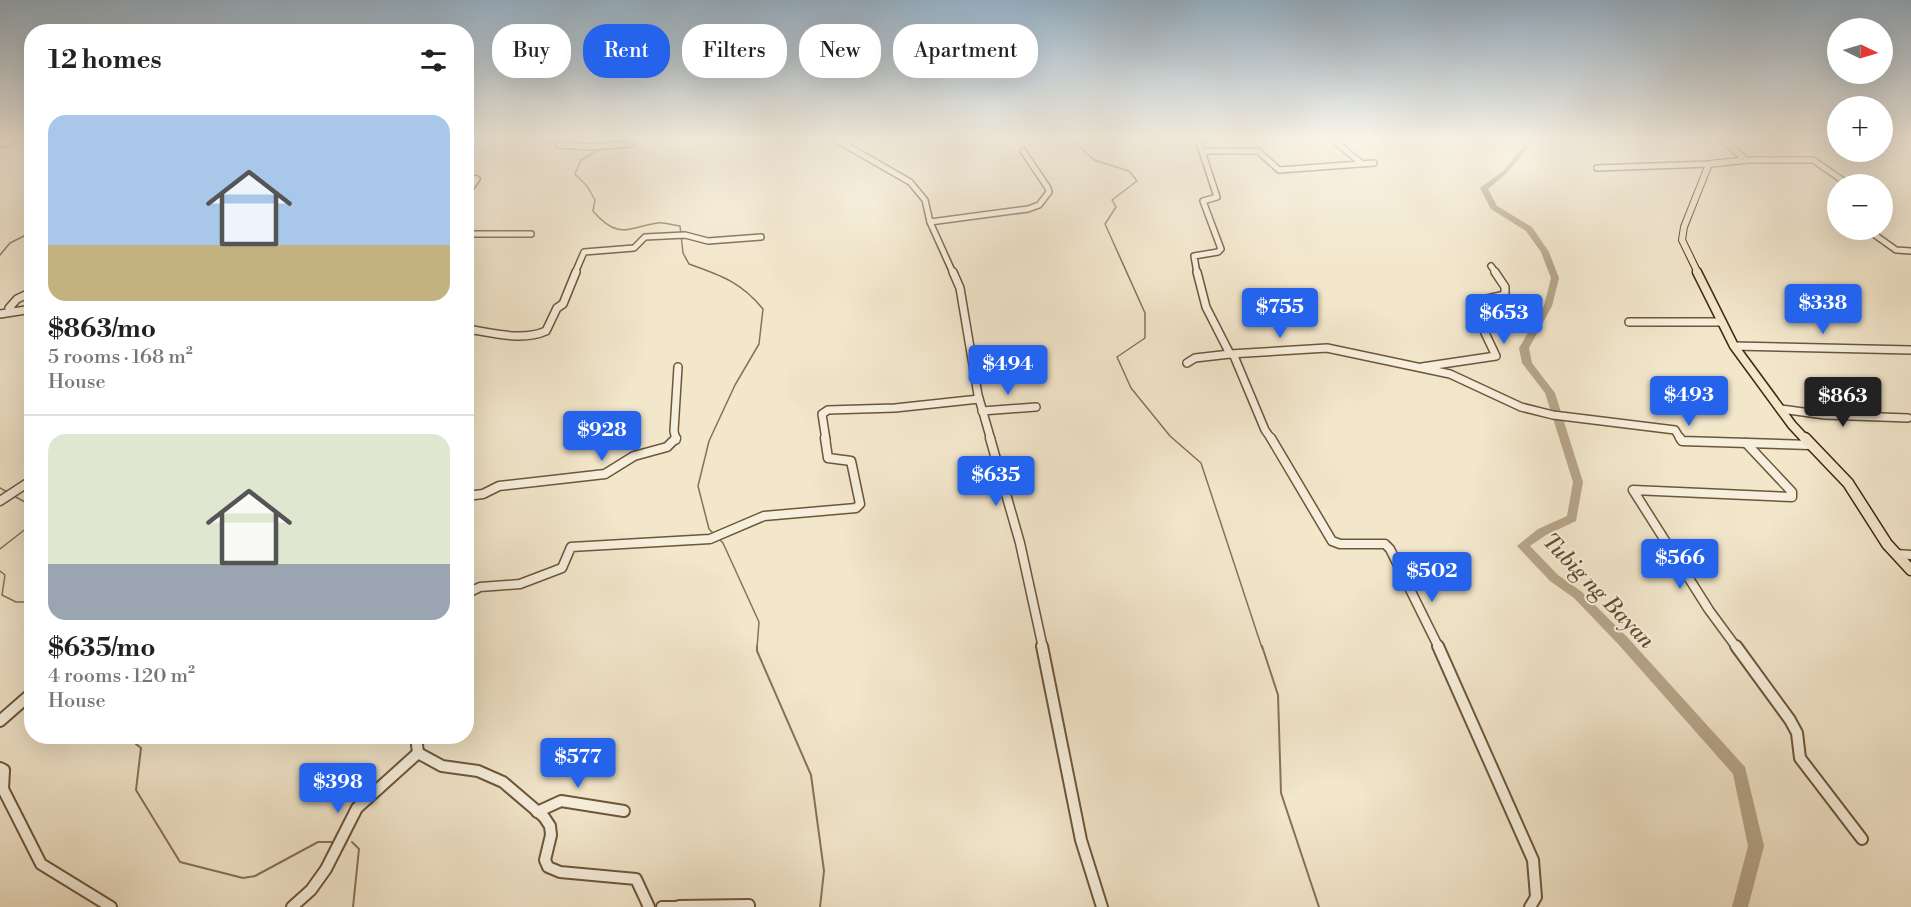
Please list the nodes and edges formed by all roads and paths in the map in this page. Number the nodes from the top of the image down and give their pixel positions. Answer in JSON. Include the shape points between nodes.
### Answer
{"nodes":[{"id":1,"x":909,"y":181,"type":"edge"},
{"id":2,"x":1043,"y":181,"type":"edge"},
{"id":3,"x":1212,"y":181,"type":"edge"},
{"id":4,"x":1702,"y":181,"type":"edge"},
{"id":5,"x":930,"y":222,"type":"junction"},
{"id":6,"x":474,"y":234,"type":"edge"},
{"id":7,"x":531,"y":234,"type":"dead end"},
{"id":8,"x":761,"y":237,"type":"dead end"},
{"id":9,"x":1882,"y":240,"type":"edge"},
{"id":10,"x":1911,"y":251,"type":"edge"},
{"id":11,"x":1491,"y":266,"type":"dead end"},
{"id":12,"x":24,"y":296,"type":"edge"},
{"id":13,"x":24,"y":310,"type":"edge"},
{"id":14,"x":14,"y":311,"type":"junction"},
{"id":15,"x":0,"y":314,"type":"edge"},
{"id":16,"x":1629,"y":322,"type":"dead end"},
{"id":17,"x":1722,"y":322,"type":"junction"},
{"id":18,"x":474,"y":330,"type":"edge"},
{"id":19,"x":1734,"y":346,"type":"junction"},
{"id":20,"x":1911,"y":350,"type":"edge"},
{"id":21,"x":1232,"y":355,"type":"junction"},
{"id":22,"x":1187,"y":363,"type":"dead end"},
{"id":23,"x":678,"y":367,"type":"dead end"},
{"id":24,"x":1421,"y":368,"type":"junction"},
{"id":25,"x":979,"y":399,"type":"junction"},
{"id":26,"x":1036,"y":407,"type":"dead end"},
{"id":27,"x":1781,"y":409,"type":"junction"},
{"id":28,"x":982,"y":411,"type":"junction"},
{"id":29,"x":1908,"y":418,"type":"dead end"},
{"id":30,"x":1746,"y":443,"type":"junction"},
{"id":31,"x":1810,"y":445,"type":"junction"},
{"id":32,"x":24,"y":485,"type":"edge"},
{"id":33,"x":474,"y":495,"type":"edge"},
{"id":34,"x":0,"y":501,"type":"edge"},
{"id":35,"x":1896,"y":554,"type":"junction"},
{"id":36,"x":1911,"y":555,"type":"edge"},
{"id":37,"x":1911,"y":570,"type":"edge"},
{"id":38,"x":474,"y":590,"type":"edge"},
{"id":39,"x":24,"y":700,"type":"edge"},
{"id":40,"x":0,"y":721,"type":"edge"},
{"id":41,"x":417,"y":744,"type":"edge"},
{"id":42,"x":418,"y":753,"type":"junction"},
{"id":43,"x":0,"y":768,"type":"edge"},
{"id":44,"x":624,"y":811,"type":"dead end"},
{"id":45,"x":537,"y":812,"type":"junction"},
{"id":46,"x":1862,"y":839,"type":"dead end"},
{"id":47,"x":111,"y":907,"type":"edge"},
{"id":48,"x":292,"y":907,"type":"edge"},
{"id":49,"x":649,"y":907,"type":"edge"},
{"id":50,"x":662,"y":907,"type":"edge"},
{"id":51,"x":680,"y":907,"type":"edge"},
{"id":52,"x":749,"y":907,"type":"edge"},
{"id":53,"x":1102,"y":907,"type":"edge"},
{"id":54,"x":1530,"y":907,"type":"edge"}],
"edges":[{"from":1,"to":5,"type":"street","via":[[924,200]]},
{"from":2,"to":5,"type":"street","via":[[1049,192],[1035,207]]},
{"from":3,"to":21,"type":"street","via":[[1217,197],[1203,201],[1221,249],[1194,256],[1206,310]]},
{"from":4,"to":17,"type":"main road","via":[[1682,240]]},
{"from":5,"to":25,"type":"street","via":[[960,288]]},
{"from":6,"to":7,"type":"street"},
{"from":8,"to":18,"type":"street","via":[[645,237],[634,248],[588,250],[546,332],[536,335]]},
{"from":9,"to":10,"type":"street","via":[[1896,250]]},
{"from":11,"to":24,"type":"street","via":[[1505,287],[1505,295],[1487,299],[1492,313],[1476,314],[1496,356]]},
{"from":12,"to":14,"type":"street","via":[[9,308]]},
{"from":13,"to":14,"type":"street"},
{"from":14,"to":15,"type":"street"},
{"from":16,"to":17,"type":"street"},
{"from":17,"to":19,"type":"main road"},
{"from":19,"to":20,"type":"street"},
{"from":19,"to":27,"type":"main road"},
{"from":21,"to":22,"type":"street","via":[[1195,358]]},
{"from":21,"to":24,"type":"street","via":[[1327,348]]},
{"from":21,"to":54,"type":"street","via":[[1265,430],[1332,541],[1385,544],[1390,549],[1427,622],[1533,860],[1536,897]]},
{"from":23,"to":33,"type":"street","via":[[675,442],[634,456],[605,474],[499,486]]},
{"from":24,"to":30,"type":"street","via":[[1450,374],[1521,407],[1553,415],[1675,430],[1682,441]]},
{"from":25,"to":28,"type":"street"},
{"from":25,"to":38,"type":"street","via":[[828,410],[822,414],[828,458],[851,461],[860,504],[856,508],[764,516],[710,539],[572,547],[562,568],[520,584]]},
{"from":26,"to":28,"type":"street"},
{"from":27,"to":29,"type":"street"},
{"from":27,"to":31,"type":"main road"},
{"from":28,"to":53,"type":"street","via":[[1030,583],[1081,840]]},
{"from":30,"to":31,"type":"street"},
{"from":30,"to":46,"type":"street","via":[[1792,496],[1638,489],[1633,493],[1709,610],[1790,720],[1797,733],[1800,758]]},
{"from":31,"to":35,"type":"main road","via":[[1848,483]]},
{"from":32,"to":34,"type":"street"},
{"from":35,"to":36,"type":"street"},
{"from":35,"to":37,"type":"main road"},
{"from":39,"to":40,"type":"street"},
{"from":41,"to":42,"type":"street"},
{"from":42,"to":45,"type":"street","via":[[442,766],[492,776]]},
{"from":42,"to":48,"type":"street","via":[[357,808],[326,869]]},
{"from":43,"to":47,"type":"street","via":[[6,776],[3,789],[40,864]]},
{"from":44,"to":45,"type":"street","via":[[561,801]]},
{"from":45,"to":49,"type":"street","via":[[550,826],[544,860],[548,867],[560,872],[636,879]]},
{"from":50,"to":51,"type":"street"},
{"from":51,"to":52,"type":"street"}]}
